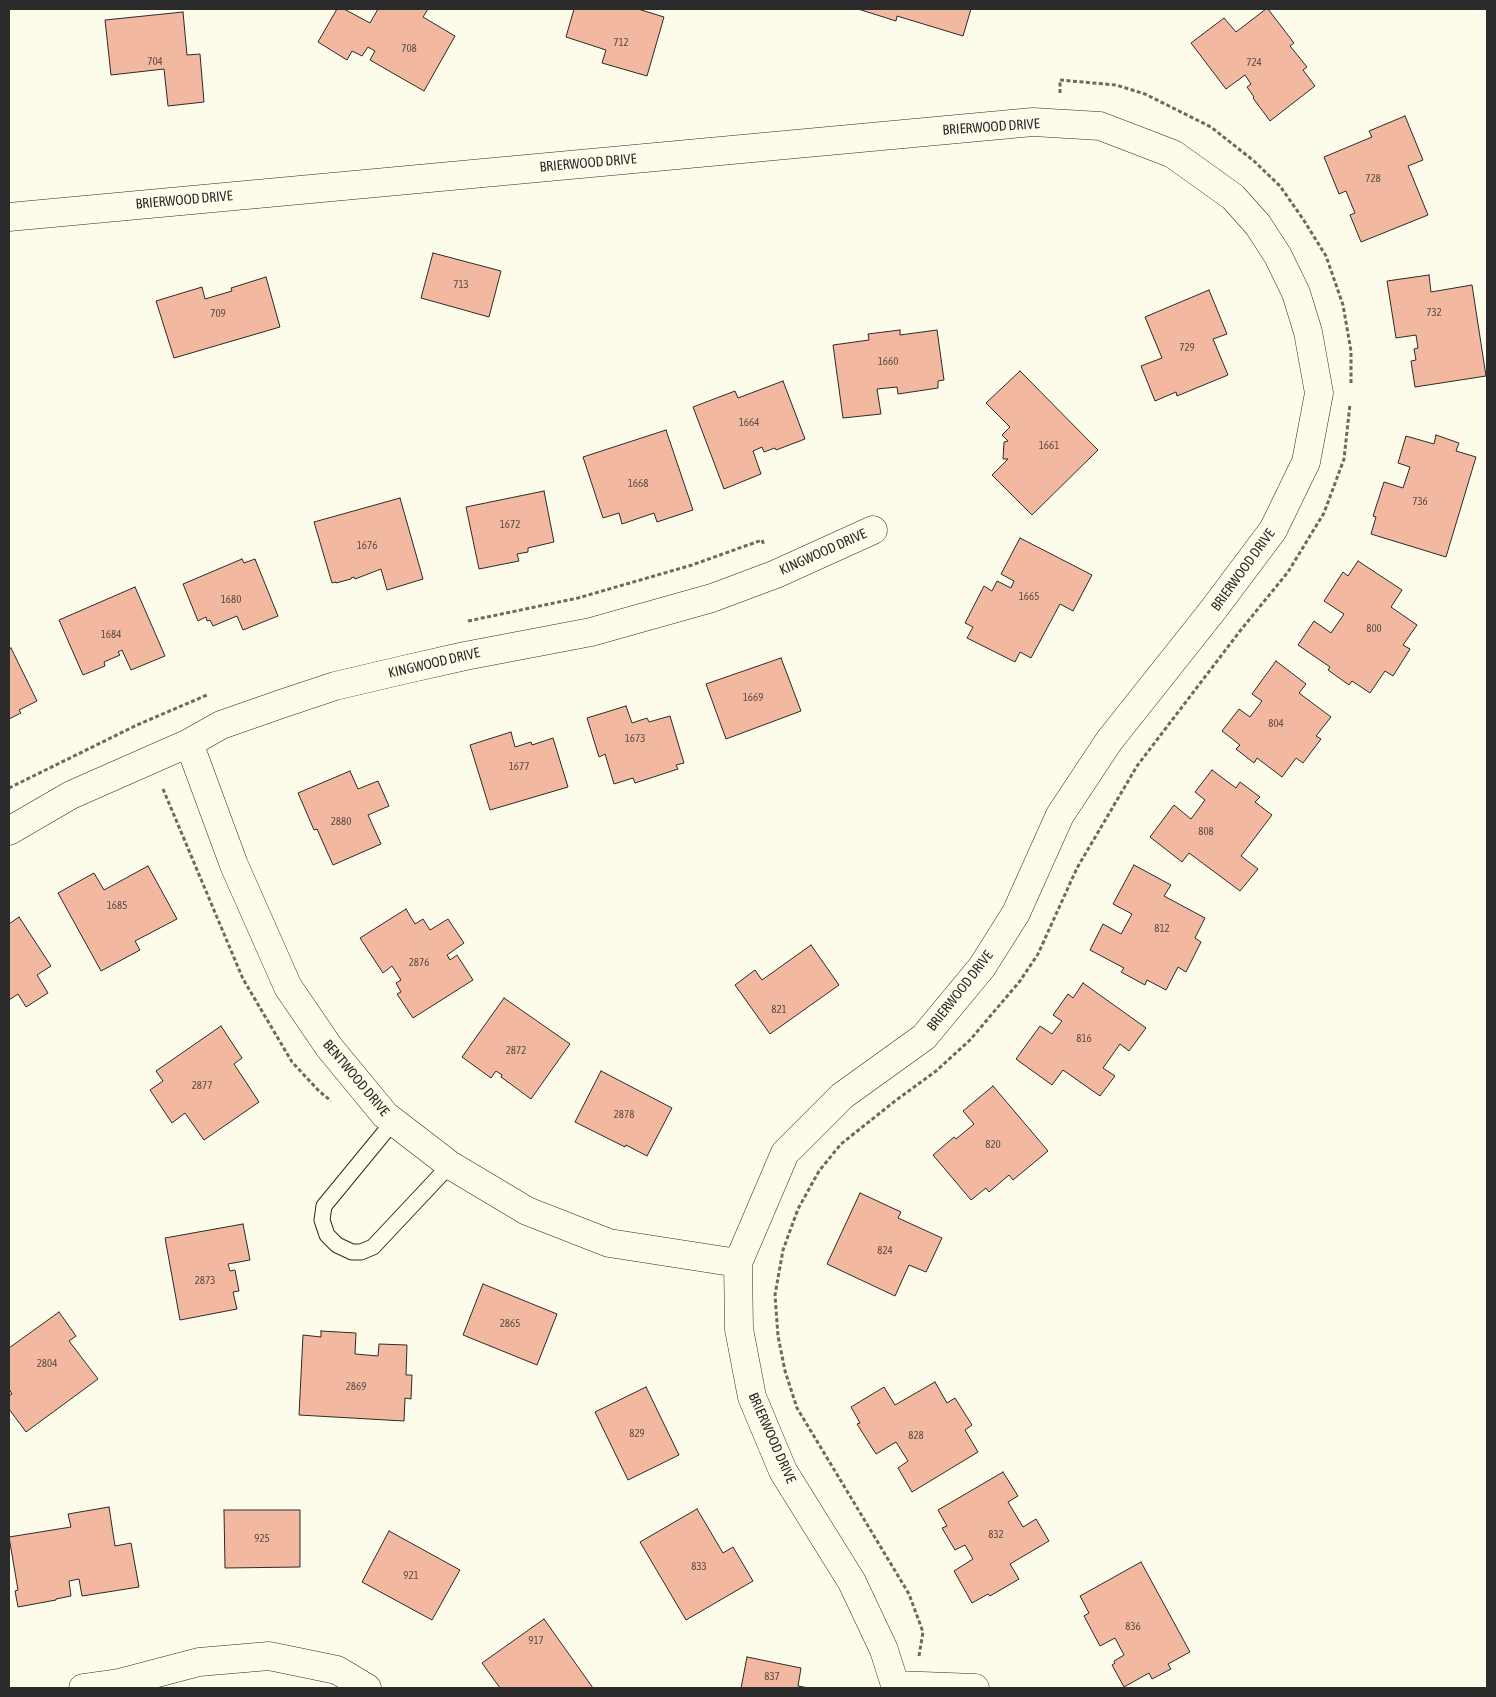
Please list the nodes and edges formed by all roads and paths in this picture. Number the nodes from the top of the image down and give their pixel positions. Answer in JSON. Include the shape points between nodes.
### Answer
{"nodes":[{"id":1,"x":9,"y":216,"type":"edge"},
{"id":2,"x":873,"y":530,"type":"dead end"},
{"id":3,"x":189,"y":743,"type":"junction"},
{"id":4,"x":9,"y":831,"type":"edge"},
{"id":5,"x":393,"y":1122,"type":"junction"},
{"id":6,"x":450,"y":1165,"type":"junction"},
{"id":7,"x":738,"y":1263,"type":"junction"},
{"id":8,"x":896,"y":1686,"type":"edge"},
{"id":9,"x":83,"y":1688,"type":"edge"},
{"id":10,"x":367,"y":1688,"type":"edge"},
{"id":11,"x":976,"y":1688,"type":"edge"}],
"edges":[{"from":1,"to":7,"type":"street","name":"BRIERWOOD DRIVE","via":[[1033,122],[1100,126],[1173,154],[1233,197],[1258,225],[1296,293],[1308,332],[1319,393],[1306,462],[1273,530],[1110,741],[1071,798],[1060,815],[1016,913],[982,967],[924,1037],[842,1096],[785,1153]]},
{"from":2,"to":3,"type":"street","name":"KINGWOOD DRIVE","via":[[776,574],[712,598],[591,632],[465,656],[335,686],[221,725]]},
{"from":3,"to":4,"type":"street","name":"KINGWOOD DRIVE","via":[[71,795]]},
{"from":3,"to":5,"type":"street","name":"BENTWOOD DRIVE","via":[[234,865],[288,987],[329,1047]]},
{"from":5,"to":6,"type":"street","name":"BENTWOOD DRIVE"},
{"from":5,"to":6,"type":"lane","via":[[324,1206],[322,1220],[327,1235],[337,1245],[352,1252],[373,1247]]},
{"from":6,"to":7,"type":"street","name":"BENTWOOD DRIVE","via":[[527,1211],[609,1243]]},
{"from":7,"to":8,"type":"street","name":"BRIERWOOD DRIVE","via":[[739,1329],[752,1397],[783,1470],[852,1582],[884,1650]]},
{"from":8,"to":11,"type":"street"},
{"from":9,"to":10,"type":"street","via":[[119,1683],[198,1662],[269,1656],[337,1670]]}]}
